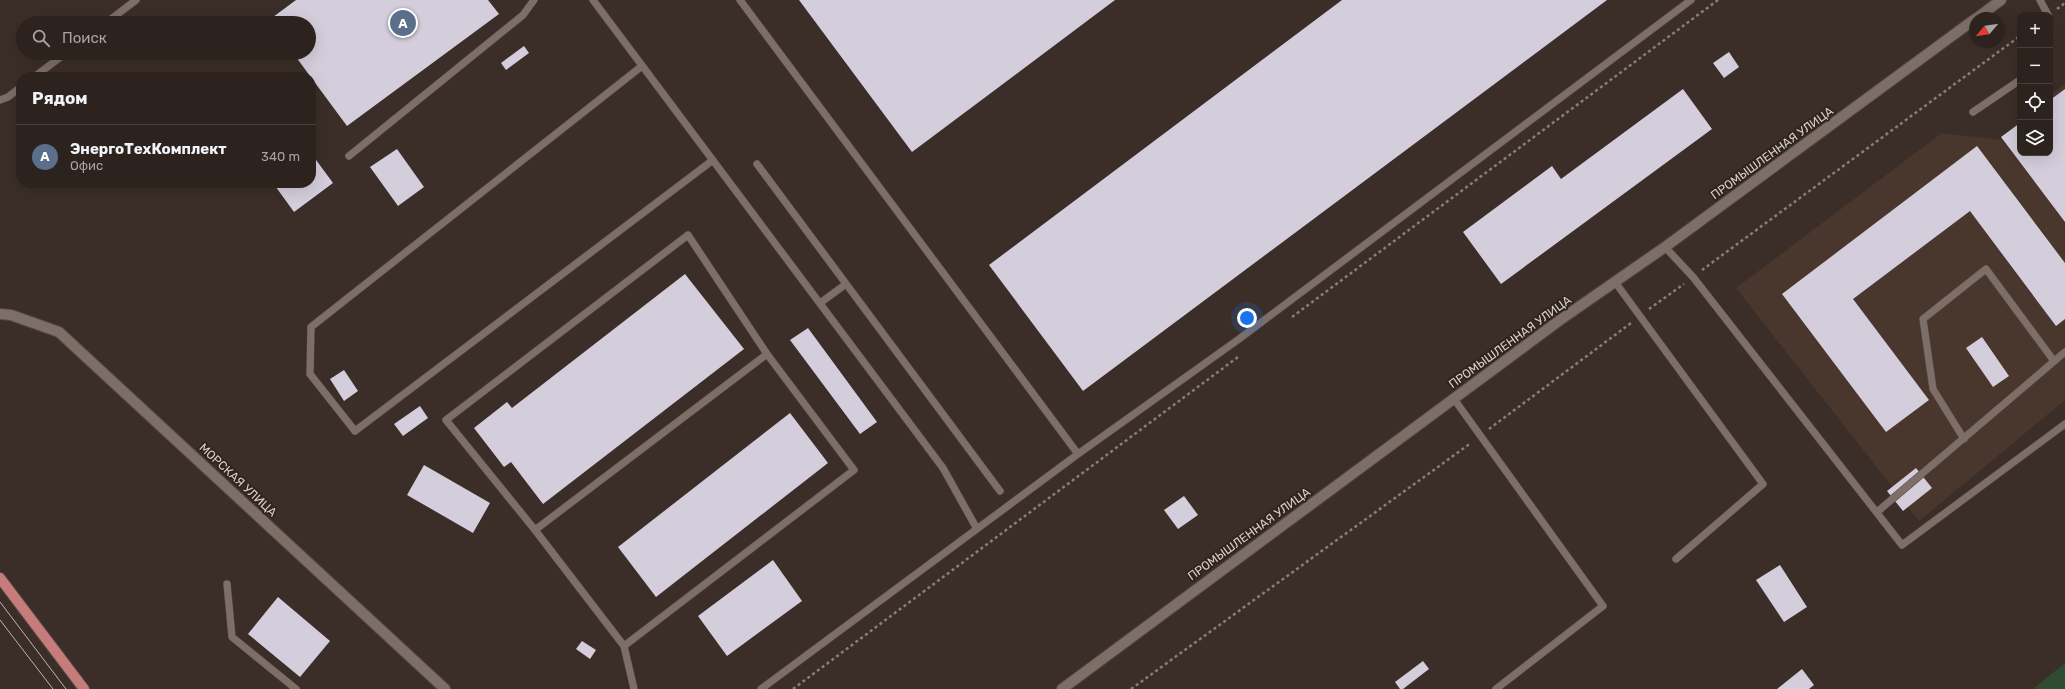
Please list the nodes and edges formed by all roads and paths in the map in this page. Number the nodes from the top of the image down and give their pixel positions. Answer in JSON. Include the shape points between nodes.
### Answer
{"nodes":[{"id":1,"x":136,"y":0,"type":"edge"},
{"id":2,"x":534,"y":0,"type":"edge"},
{"id":3,"x":592,"y":0,"type":"edge"},
{"id":4,"x":740,"y":0,"type":"edge"},
{"id":5,"x":1692,"y":0,"type":"edge"},
{"id":6,"x":2001,"y":0,"type":"edge"},
{"id":7,"x":2040,"y":0,"type":"edge"},
{"id":8,"x":1985,"y":12,"type":"edge"},
{"id":9,"x":2046,"y":12,"type":"edge"},
{"id":10,"x":115,"y":16,"type":"edge"},
{"id":11,"x":1969,"y":24,"type":"edge"},
{"id":12,"x":2017,"y":38,"type":"edge"},
{"id":13,"x":57,"y":60,"type":"edge"},
{"id":14,"x":642,"y":66,"type":"junction"},
{"id":15,"x":41,"y":72,"type":"edge"},
{"id":16,"x":2017,"y":82,"type":"edge"},
{"id":17,"x":16,"y":90,"type":"edge"},
{"id":18,"x":0,"y":100,"type":"edge"},
{"id":19,"x":1973,"y":112,"type":"dead end"},
{"id":20,"x":349,"y":156,"type":"dead end"},
{"id":21,"x":713,"y":160,"type":"junction"},
{"id":22,"x":757,"y":164,"type":"dead end"},
{"id":23,"x":1666,"y":247,"type":"junction"},
{"id":24,"x":1693,"y":277,"type":"junction"},
{"id":25,"x":1615,"y":282,"type":"junction"},
{"id":26,"x":846,"y":284,"type":"junction"},
{"id":27,"x":820,"y":303,"type":"junction"},
{"id":28,"x":0,"y":314,"type":"edge"},
{"id":29,"x":1640,"y":316,"type":"junction"},
{"id":30,"x":2065,"y":352,"type":"edge"},
{"id":31,"x":767,"y":354,"type":"junction"},
{"id":32,"x":2054,"y":361,"type":"junction"},
{"id":33,"x":1454,"y":399,"type":"junction"},
{"id":34,"x":2065,"y":424,"type":"edge"},
{"id":35,"x":1479,"y":436,"type":"junction"},
{"id":36,"x":1964,"y":439,"type":"junction"},
{"id":37,"x":1078,"y":454,"type":"junction"},
{"id":38,"x":1000,"y":491,"type":"dead end"},
{"id":39,"x":1877,"y":512,"type":"junction"},
{"id":40,"x":977,"y":529,"type":"junction"},
{"id":41,"x":536,"y":530,"type":"junction"},
{"id":42,"x":1676,"y":559,"type":"dead end"},
{"id":43,"x":0,"y":578,"type":"edge"},
{"id":44,"x":227,"y":584,"type":"dead end"},
{"id":45,"x":624,"y":646,"type":"junction"},
{"id":46,"x":84,"y":689,"type":"edge"},
{"id":47,"x":296,"y":689,"type":"edge"},
{"id":48,"x":445,"y":689,"type":"edge"},
{"id":49,"x":634,"y":689,"type":"edge"},
{"id":50,"x":761,"y":689,"type":"edge"},
{"id":51,"x":1062,"y":689,"type":"edge"},
{"id":52,"x":1131,"y":689,"type":"edge"},
{"id":53,"x":1496,"y":689,"type":"edge"}],
"edges":[{"from":1,"to":10,"type":"lane"},
{"from":2,"to":20,"type":"lane","via":[[523,15]]},
{"from":3,"to":14,"type":"lane"},
{"from":4,"to":37,"type":"lane"},
{"from":5,"to":37,"type":"lane"},
{"from":6,"to":8,"type":"street","name":"ПРОМЫШЛЕННАЯ УЛИЦА"},
{"from":7,"to":9,"type":"lane"},
{"from":11,"to":23,"type":"street","name":"ПРОМЫШЛЕННАЯ УЛИЦА"},
{"from":12,"to":24,"type":"path"},
{"from":13,"to":15,"type":"lane"},
{"from":14,"to":21,"type":"lane"},
{"from":14,"to":21,"type":"lane","via":[[311,327],[310,374],[355,432]]},
{"from":16,"to":19,"type":"lane"},
{"from":17,"to":18,"type":"lane"},
{"from":21,"to":27,"type":"lane"},
{"from":22,"to":26,"type":"lane"},
{"from":23,"to":24,"type":"lane"},
{"from":23,"to":25,"type":"street","name":"ПРОМЫШЛЕННАЯ УЛИЦА"},
{"from":24,"to":29,"type":"path"},
{"from":24,"to":39,"type":"lane"},
{"from":25,"to":29,"type":"lane"},
{"from":25,"to":33,"type":"street","name":"ПРОМЫШЛЕННАЯ УЛИЦА"},
{"from":26,"to":27,"type":"lane"},
{"from":26,"to":38,"type":"lane"},
{"from":27,"to":40,"type":"lane","via":[[943,468]]},
{"from":28,"to":48,"type":"street","name":"МОРСКАЯ УЛИЦА","via":[[11,315],[59,332]]},
{"from":29,"to":35,"type":"path"},
{"from":29,"to":42,"type":"lane","via":[[1763,484]]},
{"from":30,"to":32,"type":"lane"},
{"from":31,"to":41,"type":"lane"},
{"from":31,"to":41,"type":"lane","via":[[688,235],[446,420]]},
{"from":31,"to":45,"type":"lane","via":[[854,470]]},
{"from":32,"to":36,"type":"lane"},
{"from":32,"to":36,"type":"lane","via":[[1986,269],[1923,319],[1933,389]]},
{"from":33,"to":35,"type":"lane"},
{"from":33,"to":51,"type":"street","name":"ПРОМЫШЛЕННАЯ УЛИЦА"},
{"from":34,"to":39,"type":"lane","via":[[1902,545]]},
{"from":35,"to":52,"type":"path"},
{"from":35,"to":53,"type":"lane","via":[[1498,458],[1603,606]]},
{"from":36,"to":39,"type":"lane"},
{"from":37,"to":40,"type":"lane"},
{"from":40,"to":50,"type":"lane"},
{"from":41,"to":45,"type":"lane"},
{"from":43,"to":46,"type":"main road"},
{"from":44,"to":47,"type":"lane","via":[[232,637]]},
{"from":45,"to":49,"type":"lane"}]}
